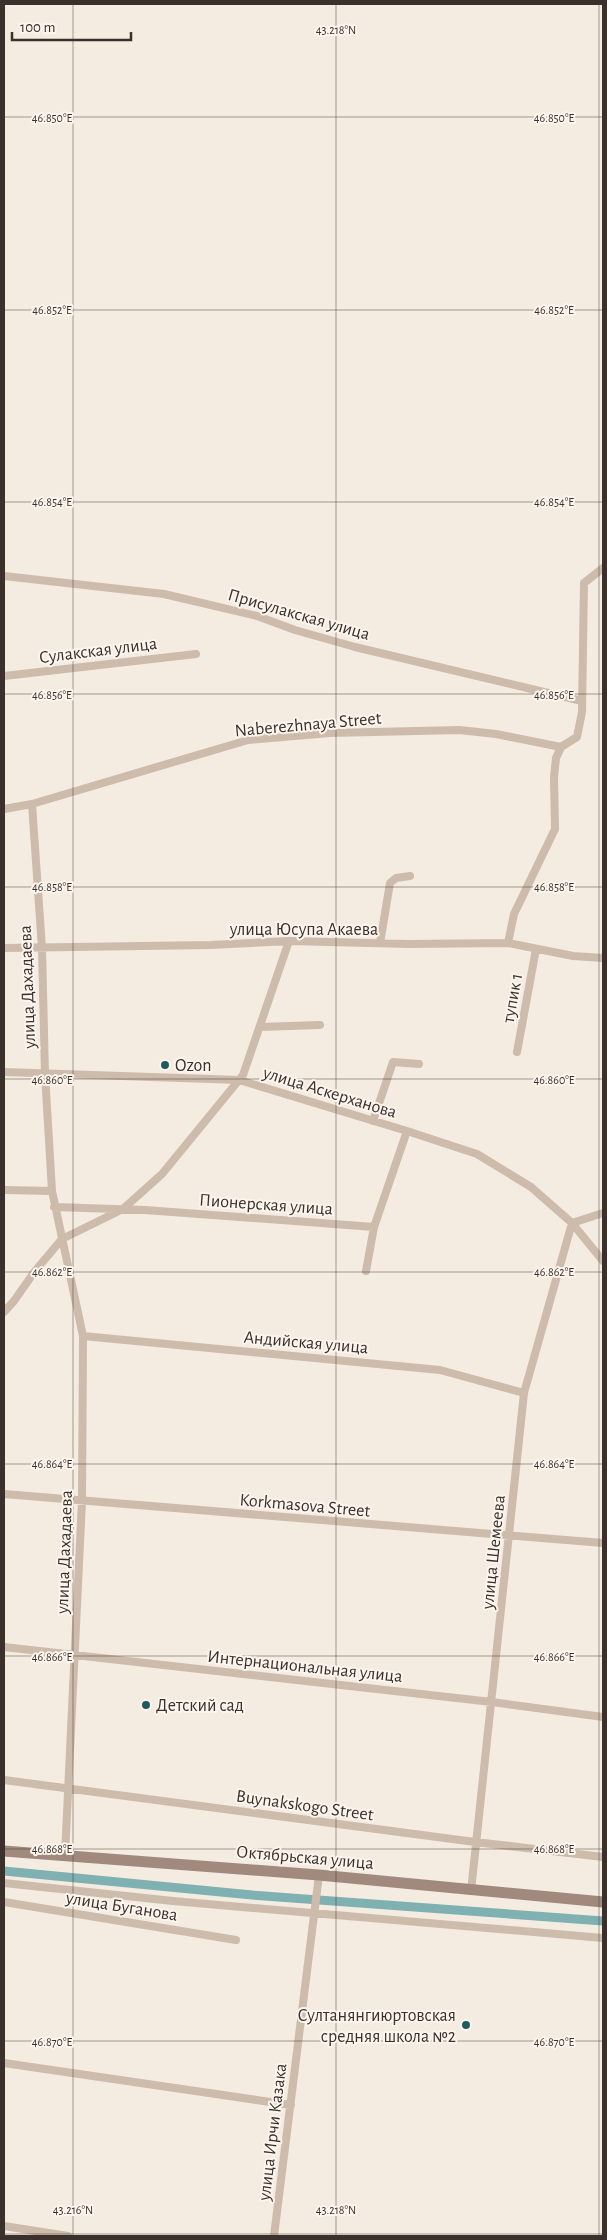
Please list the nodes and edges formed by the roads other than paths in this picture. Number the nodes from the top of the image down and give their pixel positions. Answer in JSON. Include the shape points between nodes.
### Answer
{"nodes":[{"id":1,"x":603,"y":568,"type":"edge"},
{"id":2,"x":4,"y":576,"type":"edge"},
{"id":3,"x":196,"y":654,"type":"dead end"},
{"id":4,"x":4,"y":676,"type":"edge"},
{"id":5,"x":582,"y":701,"type":"junction"},
{"id":6,"x":561,"y":747,"type":"junction"},
{"id":7,"x":32,"y":804,"type":"junction"},
{"id":8,"x":4,"y":809,"type":"edge"},
{"id":9,"x":410,"y":876,"type":"dead end"},
{"id":10,"x":289,"y":941,"type":"junction"},
{"id":11,"x":508,"y":943,"type":"junction"},
{"id":12,"x":380,"y":944,"type":"junction"},
{"id":13,"x":4,"y":948,"type":"edge"},
{"id":14,"x":42,"y":948,"type":"junction"},
{"id":15,"x":536,"y":949,"type":"junction"},
{"id":16,"x":603,"y":958,"type":"edge"},
{"id":17,"x":320,"y":1025,"type":"dead end"},
{"id":18,"x":260,"y":1027,"type":"junction"},
{"id":19,"x":517,"y":1052,"type":"dead end"},
{"id":20,"x":419,"y":1064,"type":"dead end"},
{"id":21,"x":4,"y":1072,"type":"edge"},
{"id":22,"x":45,"y":1074,"type":"junction"},
{"id":23,"x":239,"y":1080,"type":"junction"},
{"id":24,"x":373,"y":1121,"type":"junction"},
{"id":25,"x":407,"y":1131,"type":"junction"},
{"id":26,"x":4,"y":1190,"type":"edge"},
{"id":27,"x":52,"y":1191,"type":"junction"},
{"id":28,"x":54,"y":1207,"type":"junction"},
{"id":29,"x":123,"y":1209,"type":"junction"},
{"id":30,"x":603,"y":1213,"type":"edge"},
{"id":31,"x":572,"y":1223,"type":"junction"},
{"id":32,"x":374,"y":1227,"type":"junction"},
{"id":33,"x":62,"y":1239,"type":"junction"},
{"id":34,"x":603,"y":1261,"type":"edge"},
{"id":35,"x":366,"y":1271,"type":"dead end"},
{"id":36,"x":4,"y":1312,"type":"edge"},
{"id":37,"x":84,"y":1336,"type":"junction"},
{"id":38,"x":524,"y":1393,"type":"junction"},
{"id":39,"x":4,"y":1494,"type":"edge"},
{"id":40,"x":82,"y":1501,"type":"junction"},
{"id":41,"x":510,"y":1537,"type":"junction"},
{"id":42,"x":603,"y":1543,"type":"edge"},
{"id":43,"x":4,"y":1647,"type":"edge"},
{"id":44,"x":75,"y":1656,"type":"junction"},
{"id":45,"x":492,"y":1702,"type":"junction"},
{"id":46,"x":603,"y":1717,"type":"edge"},
{"id":47,"x":4,"y":1780,"type":"edge"},
{"id":48,"x":68,"y":1788,"type":"junction"},
{"id":49,"x":476,"y":1842,"type":"junction"},
{"id":50,"x":4,"y":1851,"type":"edge"},
{"id":51,"x":65,"y":1855,"type":"junction"},
{"id":52,"x":603,"y":1856,"type":"edge"},
{"id":53,"x":319,"y":1875,"type":"junction"},
{"id":54,"x":4,"y":1883,"type":"edge"},
{"id":55,"x":471,"y":1891,"type":"junction"},
{"id":56,"x":4,"y":1902,"type":"edge"},
{"id":57,"x":603,"y":1902,"type":"edge"},
{"id":58,"x":315,"y":1913,"type":"junction"},
{"id":59,"x":603,"y":1938,"type":"edge"},
{"id":60,"x":236,"y":1940,"type":"dead end"},
{"id":61,"x":4,"y":2063,"type":"edge"},
{"id":62,"x":291,"y":2106,"type":"junction"},
{"id":63,"x":4,"y":2226,"type":"edge"},
{"id":64,"x":68,"y":2236,"type":"edge"},
{"id":65,"x":274,"y":2236,"type":"edge"}],
"edges":[{"from":1,"to":5,"type":"street","via":[[584,584]]},
{"from":2,"to":5,"type":"street","name":"Присулакская улица","via":[[164,594],[257,616],[355,647]]},
{"from":3,"to":4,"type":"street","name":"Сулакская улица"},
{"from":5,"to":6,"type":"street","via":[[577,738]]},
{"from":6,"to":7,"type":"street","name":"Naberezhnaya Street","via":[[459,730],[330,733],[248,740]]},
{"from":6,"to":11,"type":"street","via":[[554,777],[555,829],[514,914]]},
{"from":7,"to":8,"type":"street","name":"Naberezhnaya Street"},
{"from":7,"to":14,"type":"street","name":"улица Дахадаева"},
{"from":9,"to":12,"type":"street","via":[[396,878],[390,883]]},
{"from":10,"to":12,"type":"street","name":"улица Юсупа Акаева"},
{"from":10,"to":14,"type":"street","name":"улица Юсупа Акаева"},
{"from":10,"to":18,"type":"street"},
{"from":11,"to":12,"type":"street","name":"улица Юсупа Акаева"},
{"from":11,"to":15,"type":"street","name":"улица Юсупа Акаева"},
{"from":13,"to":14,"type":"street","name":"улица Юсупа Акаева"},
{"from":14,"to":22,"type":"street","name":"улица Дахадаева"},
{"from":15,"to":16,"type":"street","name":"улица Юсупа Акаева"},
{"from":15,"to":19,"type":"street","name":"тупик 1"},
{"from":17,"to":18,"type":"street"},
{"from":18,"to":23,"type":"street"},
{"from":20,"to":24,"type":"street","via":[[393,1062]]},
{"from":21,"to":22,"type":"street","name":"улица Аскерханова"},
{"from":22,"to":23,"type":"street","name":"улица Аскерханова"},
{"from":22,"to":27,"type":"street","name":"улица Дахадаева"},
{"from":23,"to":24,"type":"street","name":"улица Аскерханова"},
{"from":23,"to":29,"type":"street","via":[[162,1174]]},
{"from":24,"to":25,"type":"street","name":"улица Аскерханова"},
{"from":25,"to":31,"type":"street","name":"улица Аскерханова","via":[[477,1154],[531,1187]]},
{"from":25,"to":32,"type":"street"},
{"from":26,"to":27,"type":"street"},
{"from":27,"to":28,"type":"street","name":"улица Дахадаева"},
{"from":28,"to":29,"type":"street","name":"Пионерская улица"},
{"from":28,"to":33,"type":"street","name":"улица Дахадаева"},
{"from":29,"to":32,"type":"street","name":"Пионерская улица"},
{"from":29,"to":33,"type":"street"},
{"from":30,"to":31,"type":"street"},
{"from":31,"to":34,"type":"street","name":"улица Аскерханова"},
{"from":31,"to":38,"type":"street","name":"улица Шемеева"},
{"from":32,"to":35,"type":"street"},
{"from":33,"to":36,"type":"street"},
{"from":33,"to":37,"type":"street","name":"улица Дахадаева"},
{"from":37,"to":38,"type":"street","name":"Андийская улица","via":[[440,1370]]},
{"from":37,"to":40,"type":"street","name":"улица Дахадаева"},
{"from":38,"to":41,"type":"street","name":"улица Шемеева"},
{"from":39,"to":40,"type":"street","name":"Korkmasova Street"},
{"from":40,"to":41,"type":"street","name":"Korkmasova Street"},
{"from":40,"to":44,"type":"street","name":"улица Дахадаева"},
{"from":41,"to":42,"type":"street","name":"Korkmasova Street"},
{"from":41,"to":45,"type":"street","name":"улица Шемеева"},
{"from":43,"to":44,"type":"street","name":"Интернациональная улица"},
{"from":44,"to":45,"type":"street","name":"Интернациональная улица"},
{"from":44,"to":48,"type":"street","name":"улица Дахадаева"},
{"from":45,"to":46,"type":"street","name":"Интернациональная улица"},
{"from":45,"to":49,"type":"street","name":"улица Шемеева"},
{"from":47,"to":48,"type":"street","name":"Buynakskogo Street"},
{"from":48,"to":49,"type":"street","name":"Buynakskogo Street"},
{"from":48,"to":51,"type":"street","name":"улица Дахадаева"},
{"from":49,"to":52,"type":"street","name":"Buynakskogo Street"},
{"from":49,"to":55,"type":"street","name":"улица Шемеева"},
{"from":50,"to":51,"type":"street","name":"Октябрьская улица"},
{"from":51,"to":53,"type":"street","name":"Октябрьская улица"},
{"from":53,"to":55,"type":"street","name":"Октябрьская улица"},
{"from":53,"to":58,"type":"street","name":"улица Ирчи Казака"},
{"from":54,"to":58,"type":"street"},
{"from":55,"to":57,"type":"street","name":"Октябрьская улица"},
{"from":56,"to":60,"type":"street","name":"улица Буганова"},
{"from":58,"to":59,"type":"street"},
{"from":58,"to":62,"type":"street","name":"улица Ирчи Казака"},
{"from":61,"to":62,"type":"street"},
{"from":62,"to":65,"type":"street","name":"улица Ирчи Казака"},
{"from":63,"to":64,"type":"street"}]}
